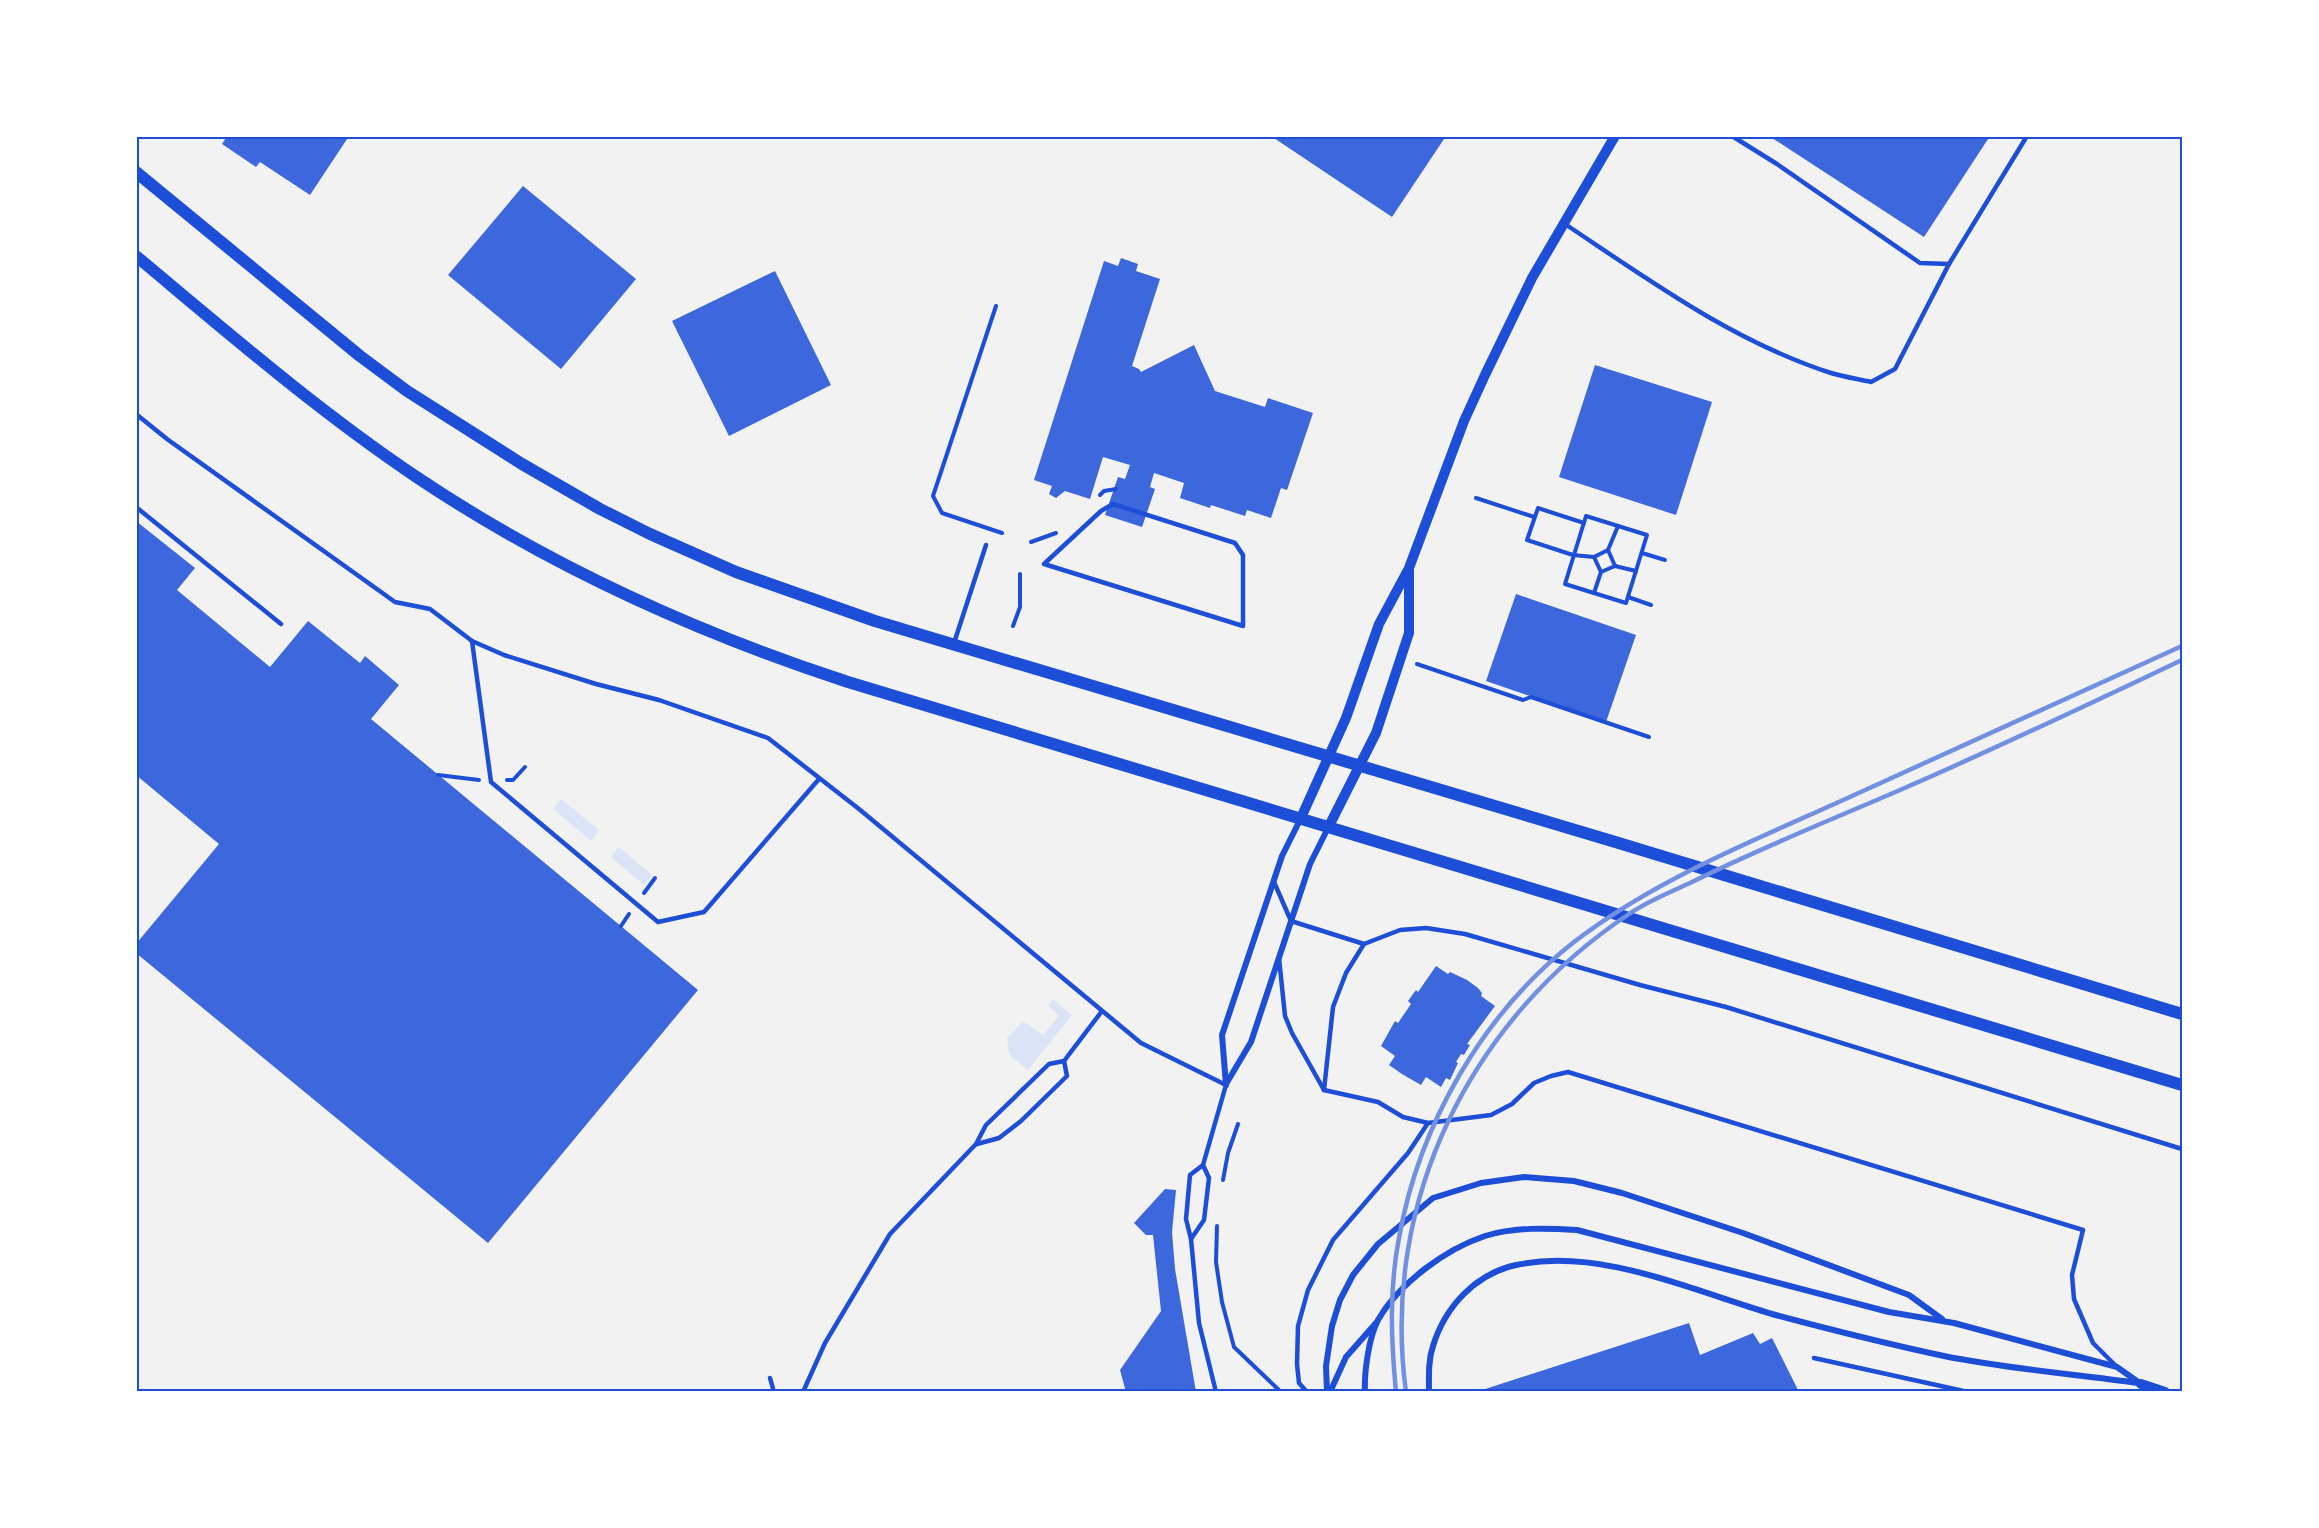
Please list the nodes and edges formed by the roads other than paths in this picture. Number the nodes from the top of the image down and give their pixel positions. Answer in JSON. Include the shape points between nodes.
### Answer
{"nodes":[{"id":1,"x":1615,"y":136,"type":"edge"},
{"id":2,"x":1732,"y":136,"type":"edge"},
{"id":3,"x":2027,"y":136,"type":"edge"},
{"id":4,"x":136,"y":172,"type":"edge"},
{"id":5,"x":1563,"y":223,"type":"junction"},
{"id":6,"x":136,"y":256,"type":"edge"},
{"id":7,"x":1949,"y":264,"type":"junction"},
{"id":8,"x":136,"y":414,"type":"edge"},
{"id":9,"x":136,"y":507,"type":"edge"},
{"id":10,"x":986,"y":545,"type":"dead end"},
{"id":11,"x":1044,"y":564,"type":"joint"},
{"id":12,"x":1409,"y":568,"type":"junction"},
{"id":13,"x":281,"y":624,"type":"dead end"},
{"id":14,"x":472,"y":641,"type":"junction"},
{"id":15,"x":954,"y":645,"type":"junction"},
{"id":16,"x":1329,"y":757,"type":"junction"},
{"id":17,"x":1359,"y":766,"type":"junction"},
{"id":18,"x":819,"y":778,"type":"junction"},
{"id":19,"x":1300,"y":820,"type":"junction"},
{"id":20,"x":1328,"y":828,"type":"junction"},
{"id":21,"x":1274,"y":882,"type":"junction"},
{"id":22,"x":1291,"y":921,"type":"junction"},
{"id":23,"x":1364,"y":945,"type":"junction"},
{"id":24,"x":1279,"y":957,"type":"junction"},
{"id":25,"x":1102,"y":1011,"type":"junction"},
{"id":26,"x":2182,"y":1014,"type":"edge"},
{"id":27,"x":1064,"y":1061,"type":"junction"},
{"id":28,"x":1226,"y":1085,"type":"junction"},
{"id":29,"x":2182,"y":1085,"type":"edge"},
{"id":30,"x":1324,"y":1090,"type":"junction"},
{"id":31,"x":1428,"y":1123,"type":"junction"},
{"id":32,"x":976,"y":1144,"type":"junction"},
{"id":33,"x":2182,"y":1149,"type":"edge"},
{"id":34,"x":1203,"y":1165,"type":"junction"},
{"id":35,"x":1191,"y":1239,"type":"junction"},
{"id":36,"x":1378,"y":1320,"type":"junction"},
{"id":37,"x":1942,"y":1320,"type":"junction"},
{"id":38,"x":1814,"y":1359,"type":"dead end"},
{"id":39,"x":2117,"y":1367,"type":"junction"},
{"id":40,"x":770,"y":1378,"type":"dead end"},
{"id":41,"x":2142,"y":1384,"type":"junction"},
{"id":42,"x":774,"y":1392,"type":"edge"},
{"id":43,"x":803,"y":1392,"type":"edge"},
{"id":44,"x":1216,"y":1392,"type":"edge"},
{"id":45,"x":1307,"y":1392,"type":"edge"},
{"id":46,"x":1328,"y":1392,"type":"edge"},
{"id":47,"x":1365,"y":1392,"type":"edge"},
{"id":48,"x":1429,"y":1392,"type":"edge"},
{"id":49,"x":1968,"y":1392,"type":"edge"},
{"id":50,"x":2166,"y":1392,"type":"edge"}],
"edges":[{"from":1,"to":5,"type":"street"},
{"from":2,"to":7,"type":"lane","via":[[1920,263]]},
{"from":3,"to":7,"type":"lane"},
{"from":4,"to":15,"type":"main road","via":[[360,356],[407,391],[522,464],[600,509],[706,560],[822,604]]},
{"from":5,"to":7,"type":"lane","via":[[1661,288],[1763,347],[1832,374],[1871,382],[1895,369]]},
{"from":5,"to":12,"type":"street","via":[[1468,412]]},
{"from":6,"to":19,"type":"main road","via":[[362,439],[489,523],[595,581],[724,639],[789,663]]},
{"from":8,"to":14,"type":"lane","via":[[395,602],[430,609]]},
{"from":9,"to":13,"type":"lane"},
{"from":10,"to":15,"type":"lane"},
{"from":11,"to":11,"type":"lane","via":[[1113,504],[1226,539],[1244,555],[1244,626]]},
{"from":12,"to":16,"type":"street","via":[[1379,624]]},
{"from":12,"to":17,"type":"street","via":[[1409,633],[1376,733]]},
{"from":14,"to":18,"type":"lane","via":[[516,659],[659,700],[768,738]]},
{"from":14,"to":18,"type":"lane","via":[[491,782],[658,922],[704,912]]},
{"from":15,"to":16,"type":"main road"},
{"from":16,"to":17,"type":"main road"},
{"from":16,"to":19,"type":"street"},
{"from":17,"to":20,"type":"street"},
{"from":17,"to":26,"type":"main road"},
{"from":18,"to":25,"type":"lane"},
{"from":19,"to":20,"type":"main road"},
{"from":19,"to":21,"type":"street"},
{"from":20,"to":22,"type":"street","via":[[1310,864]]},
{"from":20,"to":29,"type":"main road"},
{"from":21,"to":22,"type":"lane"},
{"from":21,"to":28,"type":"street","via":[[1222,1035]]},
{"from":22,"to":23,"type":"lane"},
{"from":22,"to":24,"type":"street"},
{"from":23,"to":30,"type":"lane","via":[[1346,973],[1333,1007]]},
{"from":23,"to":33,"type":"lane","via":[[1400,930],[1426,928],[1465,933],[1726,1008]]},
{"from":24,"to":28,"type":"street","via":[[1251,1042]]},
{"from":24,"to":30,"type":"lane","via":[[1285,1016]]},
{"from":25,"to":27,"type":"lane"},
{"from":25,"to":28,"type":"lane","via":[[1142,1043]]},
{"from":27,"to":32,"type":"lane","via":[[1049,1064],[986,1125]]},
{"from":27,"to":32,"type":"lane","via":[[1067,1076],[1021,1121],[999,1138]]},
{"from":28,"to":34,"type":"lane"},
{"from":30,"to":31,"type":"lane","via":[[1378,1101],[1403,1116]]},
{"from":31,"to":39,"type":"lane","via":[[1491,1115],[1512,1104],[1534,1083],[1568,1072],[2083,1230],[2072,1275],[2074,1299],[2092,1343]]},
{"from":31,"to":45,"type":"lane","via":[[1408,1153],[1333,1240],[1308,1290],[1298,1326],[1297,1364],[1299,1383]]},
{"from":32,"to":43,"type":"lane","via":[[890,1234],[825,1343]]},
{"from":34,"to":35,"type":"lane","via":[[1209,1178],[1204,1220]]},
{"from":34,"to":35,"type":"lane","via":[[1190,1175],[1186,1219]]},
{"from":35,"to":44,"type":"lane","via":[[1199,1323]]},
{"from":36,"to":37,"type":"street","via":[[1423,1270],[1453,1249],[1487,1236],[1536,1228],[1576,1230],[1889,1312]]},
{"from":36,"to":46,"type":"street","via":[[1346,1358]]},
{"from":36,"to":47,"type":"street","via":[[1366,1365]]},
{"from":37,"to":39,"type":"street"},
{"from":37,"to":46,"type":"street","via":[[1909,1295],[1743,1233],[1622,1193],[1574,1181],[1524,1177],[1481,1183],[1433,1198],[1378,1244],[1353,1275],[1340,1300],[1326,1366]]},
{"from":38,"to":49,"type":"lane"},
{"from":39,"to":41,"type":"street"},
{"from":40,"to":42,"type":"lane"},
{"from":41,"to":48,"type":"street","via":[[1945,1356],[1772,1313],[1670,1280],[1587,1262],[1538,1261],[1493,1272],[1475,1283],[1446,1315],[1432,1348]]},
{"from":41,"to":50,"type":"street"}]}
